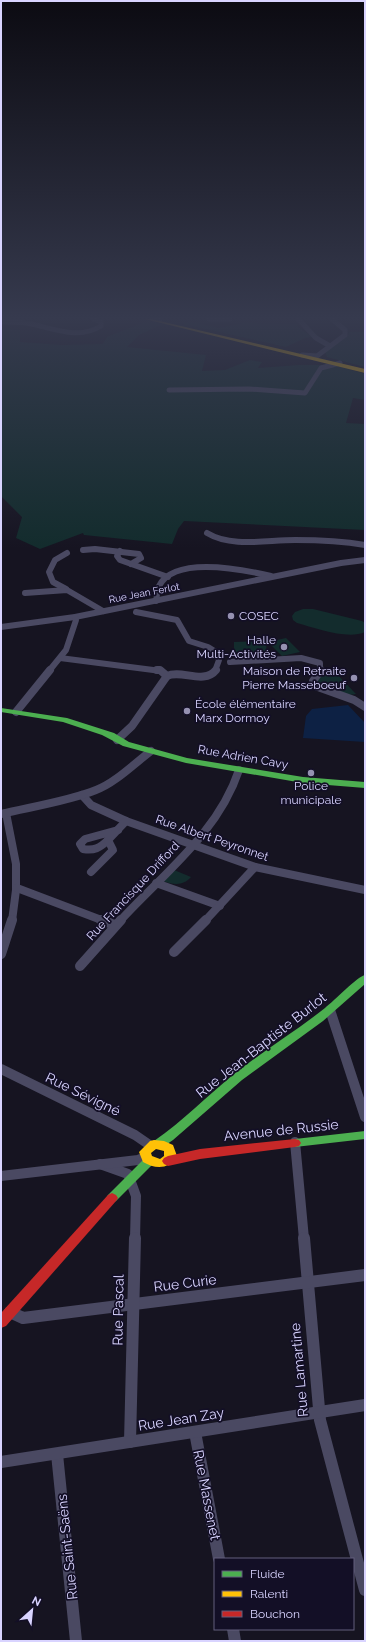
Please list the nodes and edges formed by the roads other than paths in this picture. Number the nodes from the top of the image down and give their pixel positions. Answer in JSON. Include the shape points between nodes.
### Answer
{"nodes":[{"id":1,"x":206,"y":533,"type":"dead end"},
{"id":2,"x":365,"y":545,"type":"edge"},
{"id":3,"x":83,"y":550,"type":"dead end"},
{"id":4,"x":120,"y":551,"type":"junction"},
{"id":5,"x":67,"y":553,"type":"dead end"},
{"id":6,"x":365,"y":560,"type":"edge"},
{"id":7,"x":132,"y":564,"type":"junction"},
{"id":8,"x":298,"y":572,"type":"junction"},
{"id":9,"x":168,"y":577,"type":"junction"},
{"id":10,"x":276,"y":577,"type":"junction"},
{"id":11,"x":216,"y":588,"type":"junction"},
{"id":12,"x":67,"y":590,"type":"junction"},
{"id":13,"x":25,"y":593,"type":"dead end"},
{"id":14,"x":156,"y":601,"type":"junction"},
{"id":15,"x":103,"y":611,"type":"junction"},
{"id":16,"x":136,"y":612,"type":"dead end"},
{"id":17,"x":75,"y":617,"type":"junction"},
{"id":18,"x":1,"y":627,"type":"edge"},
{"id":19,"x":60,"y":658,"type":"junction"},
{"id":20,"x":230,"y":662,"type":"dead end"},
{"id":21,"x":167,"y":676,"type":"junction"},
{"id":22,"x":365,"y":708,"type":"edge"},
{"id":23,"x":1,"y":710,"type":"edge"},
{"id":24,"x":16,"y":712,"type":"junction"},
{"id":25,"x":119,"y":739,"type":"junction"},
{"id":26,"x":151,"y":751,"type":"junction"},
{"id":27,"x":239,"y":770,"type":"junction"},
{"id":28,"x":365,"y":785,"type":"edge"},
{"id":29,"x":82,"y":795,"type":"junction"},
{"id":30,"x":3,"y":813,"type":"edge"},
{"id":31,"x":126,"y":821,"type":"junction"},
{"id":32,"x":118,"y":830,"type":"junction"},
{"id":33,"x":108,"y":840,"type":"junction"},
{"id":34,"x":192,"y":845,"type":"junction"},
{"id":35,"x":255,"y":867,"type":"junction"},
{"id":36,"x":91,"y":872,"type":"dead end"},
{"id":37,"x":156,"y":883,"type":"junction"},
{"id":38,"x":17,"y":888,"type":"junction"},
{"id":39,"x":365,"y":890,"type":"edge"},
{"id":40,"x":220,"y":906,"type":"junction"},
{"id":41,"x":116,"y":925,"type":"junction"},
{"id":42,"x":174,"y":952,"type":"dead end"},
{"id":43,"x":1,"y":954,"type":"edge"},
{"id":44,"x":80,"y":966,"type":"dead end"},
{"id":45,"x":365,"y":978,"type":"edge"},
{"id":46,"x":330,"y":1010,"type":"junction"},
{"id":47,"x":1,"y":1069,"type":"edge"},
{"id":48,"x":365,"y":1117,"type":"edge"},
{"id":49,"x":173,"y":1134,"type":"junction"},
{"id":50,"x":365,"y":1135,"type":"edge"},
{"id":51,"x":295,"y":1142,"type":"junction"},
{"id":52,"x":154,"y":1145,"type":"junction"},
{"id":53,"x":170,"y":1150,"type":"junction"},
{"id":54,"x":200,"y":1154,"type":"junction"},
{"id":55,"x":147,"y":1159,"type":"junction"},
{"id":56,"x":168,"y":1160,"type":"junction"},
{"id":57,"x":100,"y":1164,"type":"junction"},
{"id":58,"x":1,"y":1176,"type":"edge"},
{"id":59,"x":129,"y":1180,"type":"junction"},
{"id":60,"x":365,"y":1275,"type":"edge"},
{"id":61,"x":308,"y":1283,"type":"junction"},
{"id":62,"x":134,"y":1305,"type":"junction"},
{"id":63,"x":10,"y":1312,"type":"junction"},
{"id":64,"x":1,"y":1322,"type":"edge"},
{"id":65,"x":365,"y":1405,"type":"edge"},
{"id":66,"x":319,"y":1412,"type":"junction"},
{"id":67,"x":195,"y":1432,"type":"junction"},
{"id":68,"x":130,"y":1442,"type":"junction"},
{"id":69,"x":57,"y":1454,"type":"junction"},
{"id":70,"x":1,"y":1462,"type":"edge"},
{"id":71,"x":219,"y":1558,"type":"edge"},
{"id":72,"x":365,"y":1590,"type":"edge"},
{"id":73,"x":232,"y":1630,"type":"edge"},
{"id":74,"x":76,"y":1641,"type":"edge"},
{"id":75,"x":235,"y":1641,"type":"edge"}],
"edges":[{"from":1,"to":2,"type":"street","via":[[214,538],[235,540],[334,541]]},
{"from":3,"to":4,"type":"street"},
{"from":4,"to":7,"type":"street","via":[[118,558]]},
{"from":4,"to":7,"type":"street","via":[[134,552],[141,556]]},
{"from":5,"to":12,"type":"street","via":[[59,555],[49,572],[52,580]]},
{"from":6,"to":8,"type":"street","name":"Rue Jean Ferlot"},
{"from":7,"to":9,"type":"street"},
{"from":8,"to":10,"type":"street","name":"Rue Jean Ferlot"},
{"from":8,"to":11,"type":"street","name":"Rue Jean Ferlot","via":[[283,579],[240,588]]},
{"from":9,"to":10,"type":"street","via":[[192,568],[215,566]]},
{"from":9,"to":14,"type":"street","via":[[158,588]]},
{"from":10,"to":11,"type":"street","name":"Rue Jean Ferlot"},
{"from":11,"to":14,"type":"street","name":"Rue Jean Ferlot"},
{"from":12,"to":13,"type":"street"},
{"from":12,"to":15,"type":"street"},
{"from":14,"to":15,"type":"street","name":"Rue Jean Ferlot"},
{"from":15,"to":17,"type":"street","name":"Rue Jean Ferlot"},
{"from":16,"to":21,"type":"street","via":[[177,620],[189,641],[215,650],[219,655],[219,661],[212,674],[197,677],[171,674]]},
{"from":17,"to":18,"type":"street","name":"Rue Jean Ferlot"},
{"from":17,"to":19,"type":"street","via":[[66,650]]},
{"from":19,"to":21,"type":"street","via":[[160,670]]},
{"from":19,"to":24,"type":"street"},
{"from":20,"to":22,"type":"street","via":[[301,658],[313,660],[320,663],[321,669],[313,681],[315,686],[323,691],[352,698]]},
{"from":21,"to":25,"type":"street","via":[[132,726]]},
{"from":23,"to":24,"type":"main road","name":"Rue Adrien Cavy"},
{"from":24,"to":25,"type":"main road","name":"Rue Adrien Cavy","via":[[64,720]]},
{"from":25,"to":26,"type":"main road","name":"Rue Adrien Cavy"},
{"from":26,"to":27,"type":"main road","name":"Rue Adrien Cavy"},
{"from":26,"to":29,"type":"street","via":[[106,785]]},
{"from":27,"to":28,"type":"main road","name":"Rue Adrien Cavy"},
{"from":27,"to":34,"type":"street","name":"Rue Francisque Drifford","via":[[227,798],[208,829]]},
{"from":29,"to":30,"type":"street"},
{"from":29,"to":31,"type":"street","name":"Rue Albert Peyronnet","via":[[91,805]]},
{"from":30,"to":38,"type":"street","via":[[15,853]]},
{"from":31,"to":32,"type":"street"},
{"from":31,"to":34,"type":"street","name":"Rue Albert Peyronnet"},
{"from":32,"to":33,"type":"street"},
{"from":32,"to":33,"type":"street","via":[[85,839],[80,844],[83,849],[91,851],[99,849]]},
{"from":33,"to":36,"type":"street","via":[[113,850]]},
{"from":34,"to":35,"type":"street","name":"Rue Albert Peyronnet"},
{"from":34,"to":37,"type":"street","name":"Rue Francisque Drifford"},
{"from":35,"to":39,"type":"street","name":"Rue Albert Peyronnet"},
{"from":35,"to":40,"type":"street"},
{"from":37,"to":40,"type":"street"},
{"from":37,"to":41,"type":"street","name":"Rue Francisque Drifford"},
{"from":38,"to":41,"type":"street"},
{"from":38,"to":43,"type":"street","via":[[10,927]]},
{"from":40,"to":42,"type":"street"},
{"from":41,"to":44,"type":"street","name":"Rue Francisque Drifford"},
{"from":45,"to":46,"type":"main road","name":"Rue Jean-Baptiste Burlot"},
{"from":46,"to":48,"type":"street"},
{"from":46,"to":49,"type":"main road","name":"Rue Jean-Baptiste Burlot","via":[[238,1077]]},
{"from":47,"to":52,"type":"street","name":"Rue Sévigné"},
{"from":49,"to":52,"type":"main road","name":"Rue Jean-Baptiste Burlot"},
{"from":49,"to":53,"type":"main road"},
{"from":50,"to":51,"type":"main road","name":"Avenue de Russie"},
{"from":51,"to":54,"type":"main road","name":"Avenue de Russie"},
{"from":51,"to":61,"type":"street","name":"Rue Lamartine"},
{"from":52,"to":53,"type":"main road","via":[[164,1145]]},
{"from":52,"to":55,"type":"main road","via":[[146,1152]]},
{"from":53,"to":54,"type":"main road","name":"Avenue de Russie"},
{"from":53,"to":56,"type":"main road","via":[[171,1156]]},
{"from":54,"to":56,"type":"main road","name":"Avenue de Russie"},
{"from":55,"to":56,"type":"main road","via":[[158,1164]]},
{"from":55,"to":57,"type":"street"},
{"from":55,"to":59,"type":"main road"},
{"from":57,"to":58,"type":"street"},
{"from":57,"to":59,"type":"street","via":[[128,1174]]},
{"from":59,"to":62,"type":"street","name":"Rue Pascal","via":[[136,1196]]},
{"from":59,"to":63,"type":"main road"},
{"from":60,"to":61,"type":"street","name":"Rue Curie"},
{"from":61,"to":62,"type":"street","name":"Rue Curie"},
{"from":61,"to":66,"type":"street","name":"Rue Lamartine"},
{"from":62,"to":63,"type":"street","name":"Rue Curie","via":[[23,1318]]},
{"from":62,"to":68,"type":"street","name":"Rue Pascal"},
{"from":63,"to":64,"type":"main road"},
{"from":65,"to":66,"type":"street","name":"Rue Jean Zay"},
{"from":66,"to":67,"type":"street","name":"Rue Jean Zay"},
{"from":66,"to":72,"type":"street","name":"Rue Lamartine"},
{"from":67,"to":68,"type":"street","name":"Rue Jean Zay"},
{"from":67,"to":71,"type":"street","name":"Rue Massenet"},
{"from":68,"to":69,"type":"street","name":"Rue Jean Zay"},
{"from":69,"to":70,"type":"street","name":"Rue Jean Zay"},
{"from":69,"to":74,"type":"street","name":"Rue Saint-Saëns"},
{"from":73,"to":75,"type":"street"}]}
